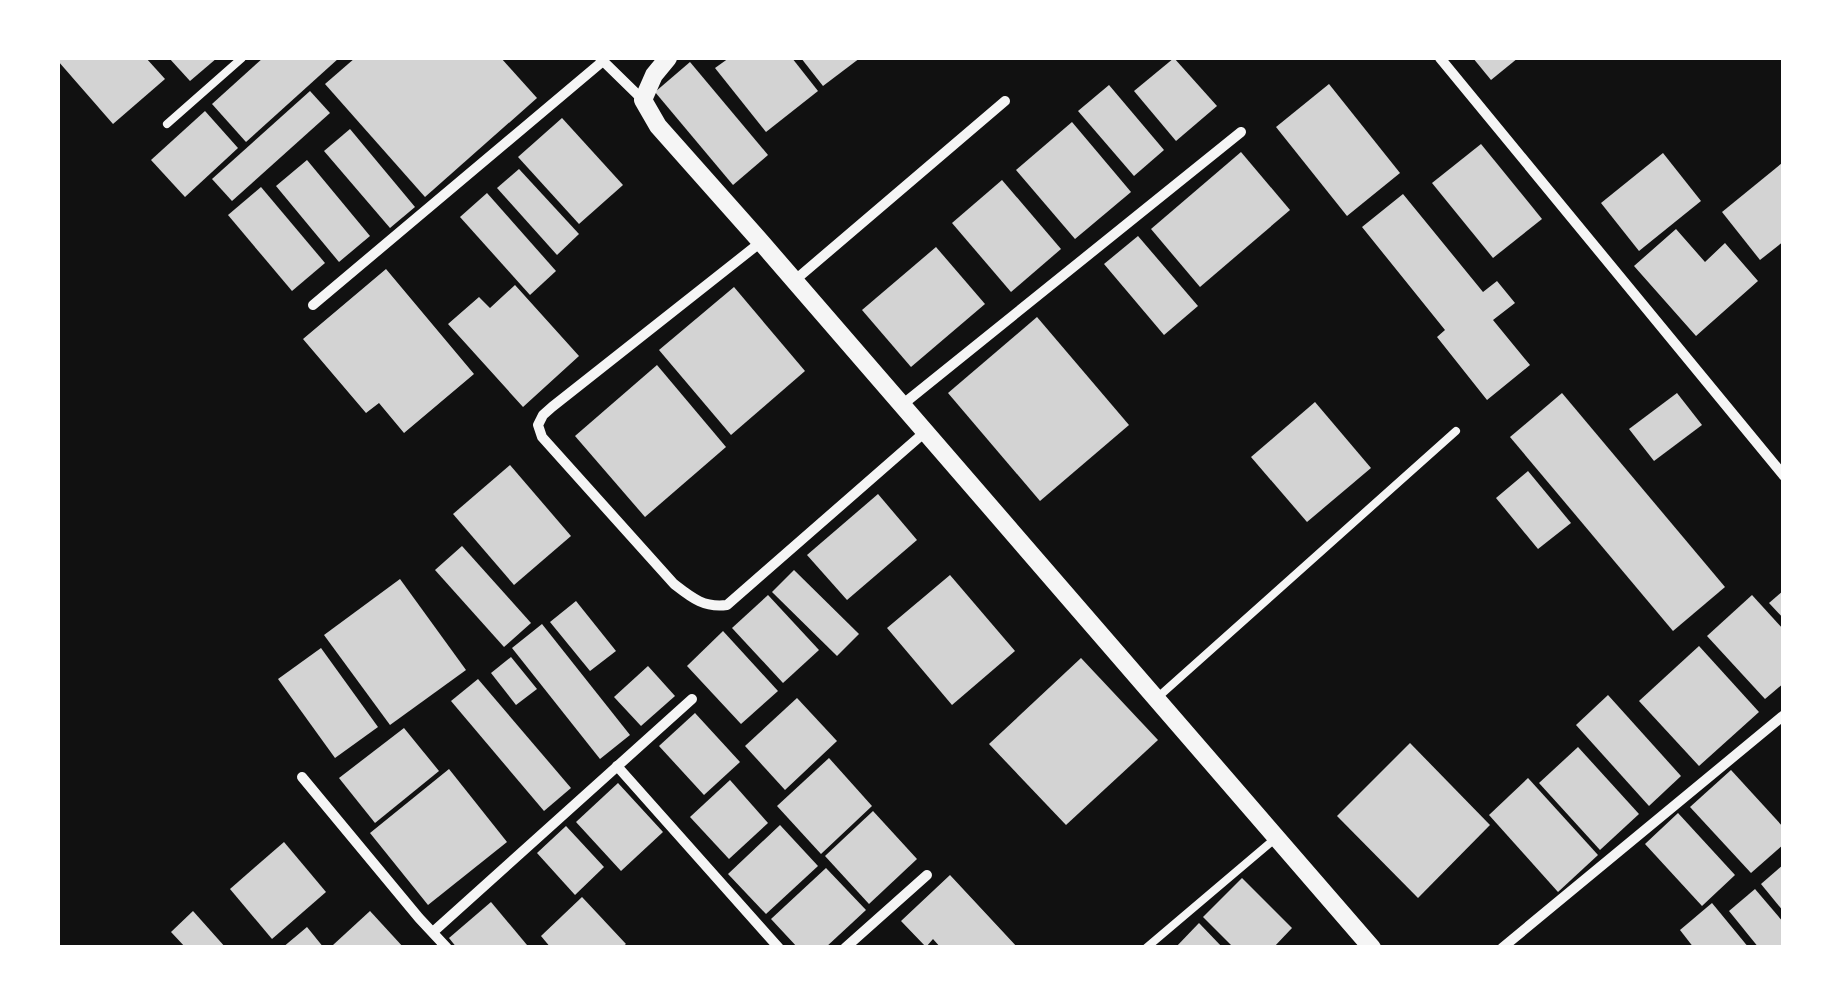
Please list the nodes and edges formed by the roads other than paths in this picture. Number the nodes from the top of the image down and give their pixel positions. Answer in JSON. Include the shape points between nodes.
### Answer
{"nodes":[{"id":1,"x":242,"y":58,"type":"edge"},
{"id":2,"x":668,"y":58,"type":"edge"},
{"id":3,"x":1440,"y":58,"type":"edge"},
{"id":4,"x":601,"y":59,"type":"edge"},
{"id":5,"x":643,"y":100,"type":"junction"},
{"id":6,"x":1005,"y":101,"type":"dead end"},
{"id":7,"x":167,"y":124,"type":"dead end"},
{"id":8,"x":1242,"y":132,"type":"dead end"},
{"id":9,"x":761,"y":242,"type":"junction"},
{"id":10,"x":794,"y":281,"type":"junction"},
{"id":11,"x":313,"y":305,"type":"dead end"},
{"id":12,"x":902,"y":405,"type":"junction"},
{"id":13,"x":1456,"y":431,"type":"dead end"},
{"id":14,"x":925,"y":432,"type":"junction"},
{"id":15,"x":1784,"y":476,"type":"edge"},
{"id":16,"x":1157,"y":698,"type":"junction"},
{"id":17,"x":692,"y":699,"type":"dead end"},
{"id":18,"x":1784,"y":714,"type":"edge"},
{"id":19,"x":618,"y":766,"type":"junction"},
{"id":20,"x":302,"y":777,"type":"dead end"},
{"id":21,"x":1277,"y":838,"type":"junction"},
{"id":22,"x":927,"y":875,"type":"dead end"},
{"id":23,"x":433,"y":932,"type":"junction"},
{"id":24,"x":447,"y":948,"type":"edge"},
{"id":25,"x":779,"y":948,"type":"edge"},
{"id":26,"x":845,"y":948,"type":"edge"},
{"id":27,"x":1146,"y":948,"type":"edge"},
{"id":28,"x":1372,"y":948,"type":"edge"},
{"id":29,"x":1502,"y":948,"type":"edge"}],
"edges":[{"from":1,"to":7,"type":"lane"},
{"from":2,"to":5,"type":"street"},
{"from":3,"to":15,"type":"street"},
{"from":4,"to":5,"type":"street"},
{"from":4,"to":11,"type":"street"},
{"from":5,"to":9,"type":"street","via":[[658,126]]},
{"from":6,"to":10,"type":"street"},
{"from":8,"to":12,"type":"street"},
{"from":9,"to":10,"type":"street"},
{"from":9,"to":14,"type":"street","via":[[552,406],[538,425],[542,437],[674,584],[712,607],[726,605]]},
{"from":10,"to":12,"type":"street"},
{"from":12,"to":14,"type":"street"},
{"from":13,"to":16,"type":"lane"},
{"from":14,"to":16,"type":"street"},
{"from":16,"to":21,"type":"street"},
{"from":17,"to":19,"type":"street"},
{"from":18,"to":29,"type":"street"},
{"from":19,"to":23,"type":"street"},
{"from":19,"to":25,"type":"street"},
{"from":20,"to":23,"type":"street"},
{"from":21,"to":27,"type":"lane"},
{"from":21,"to":28,"type":"street"},
{"from":22,"to":26,"type":"street"},
{"from":23,"to":24,"type":"street"}]}
